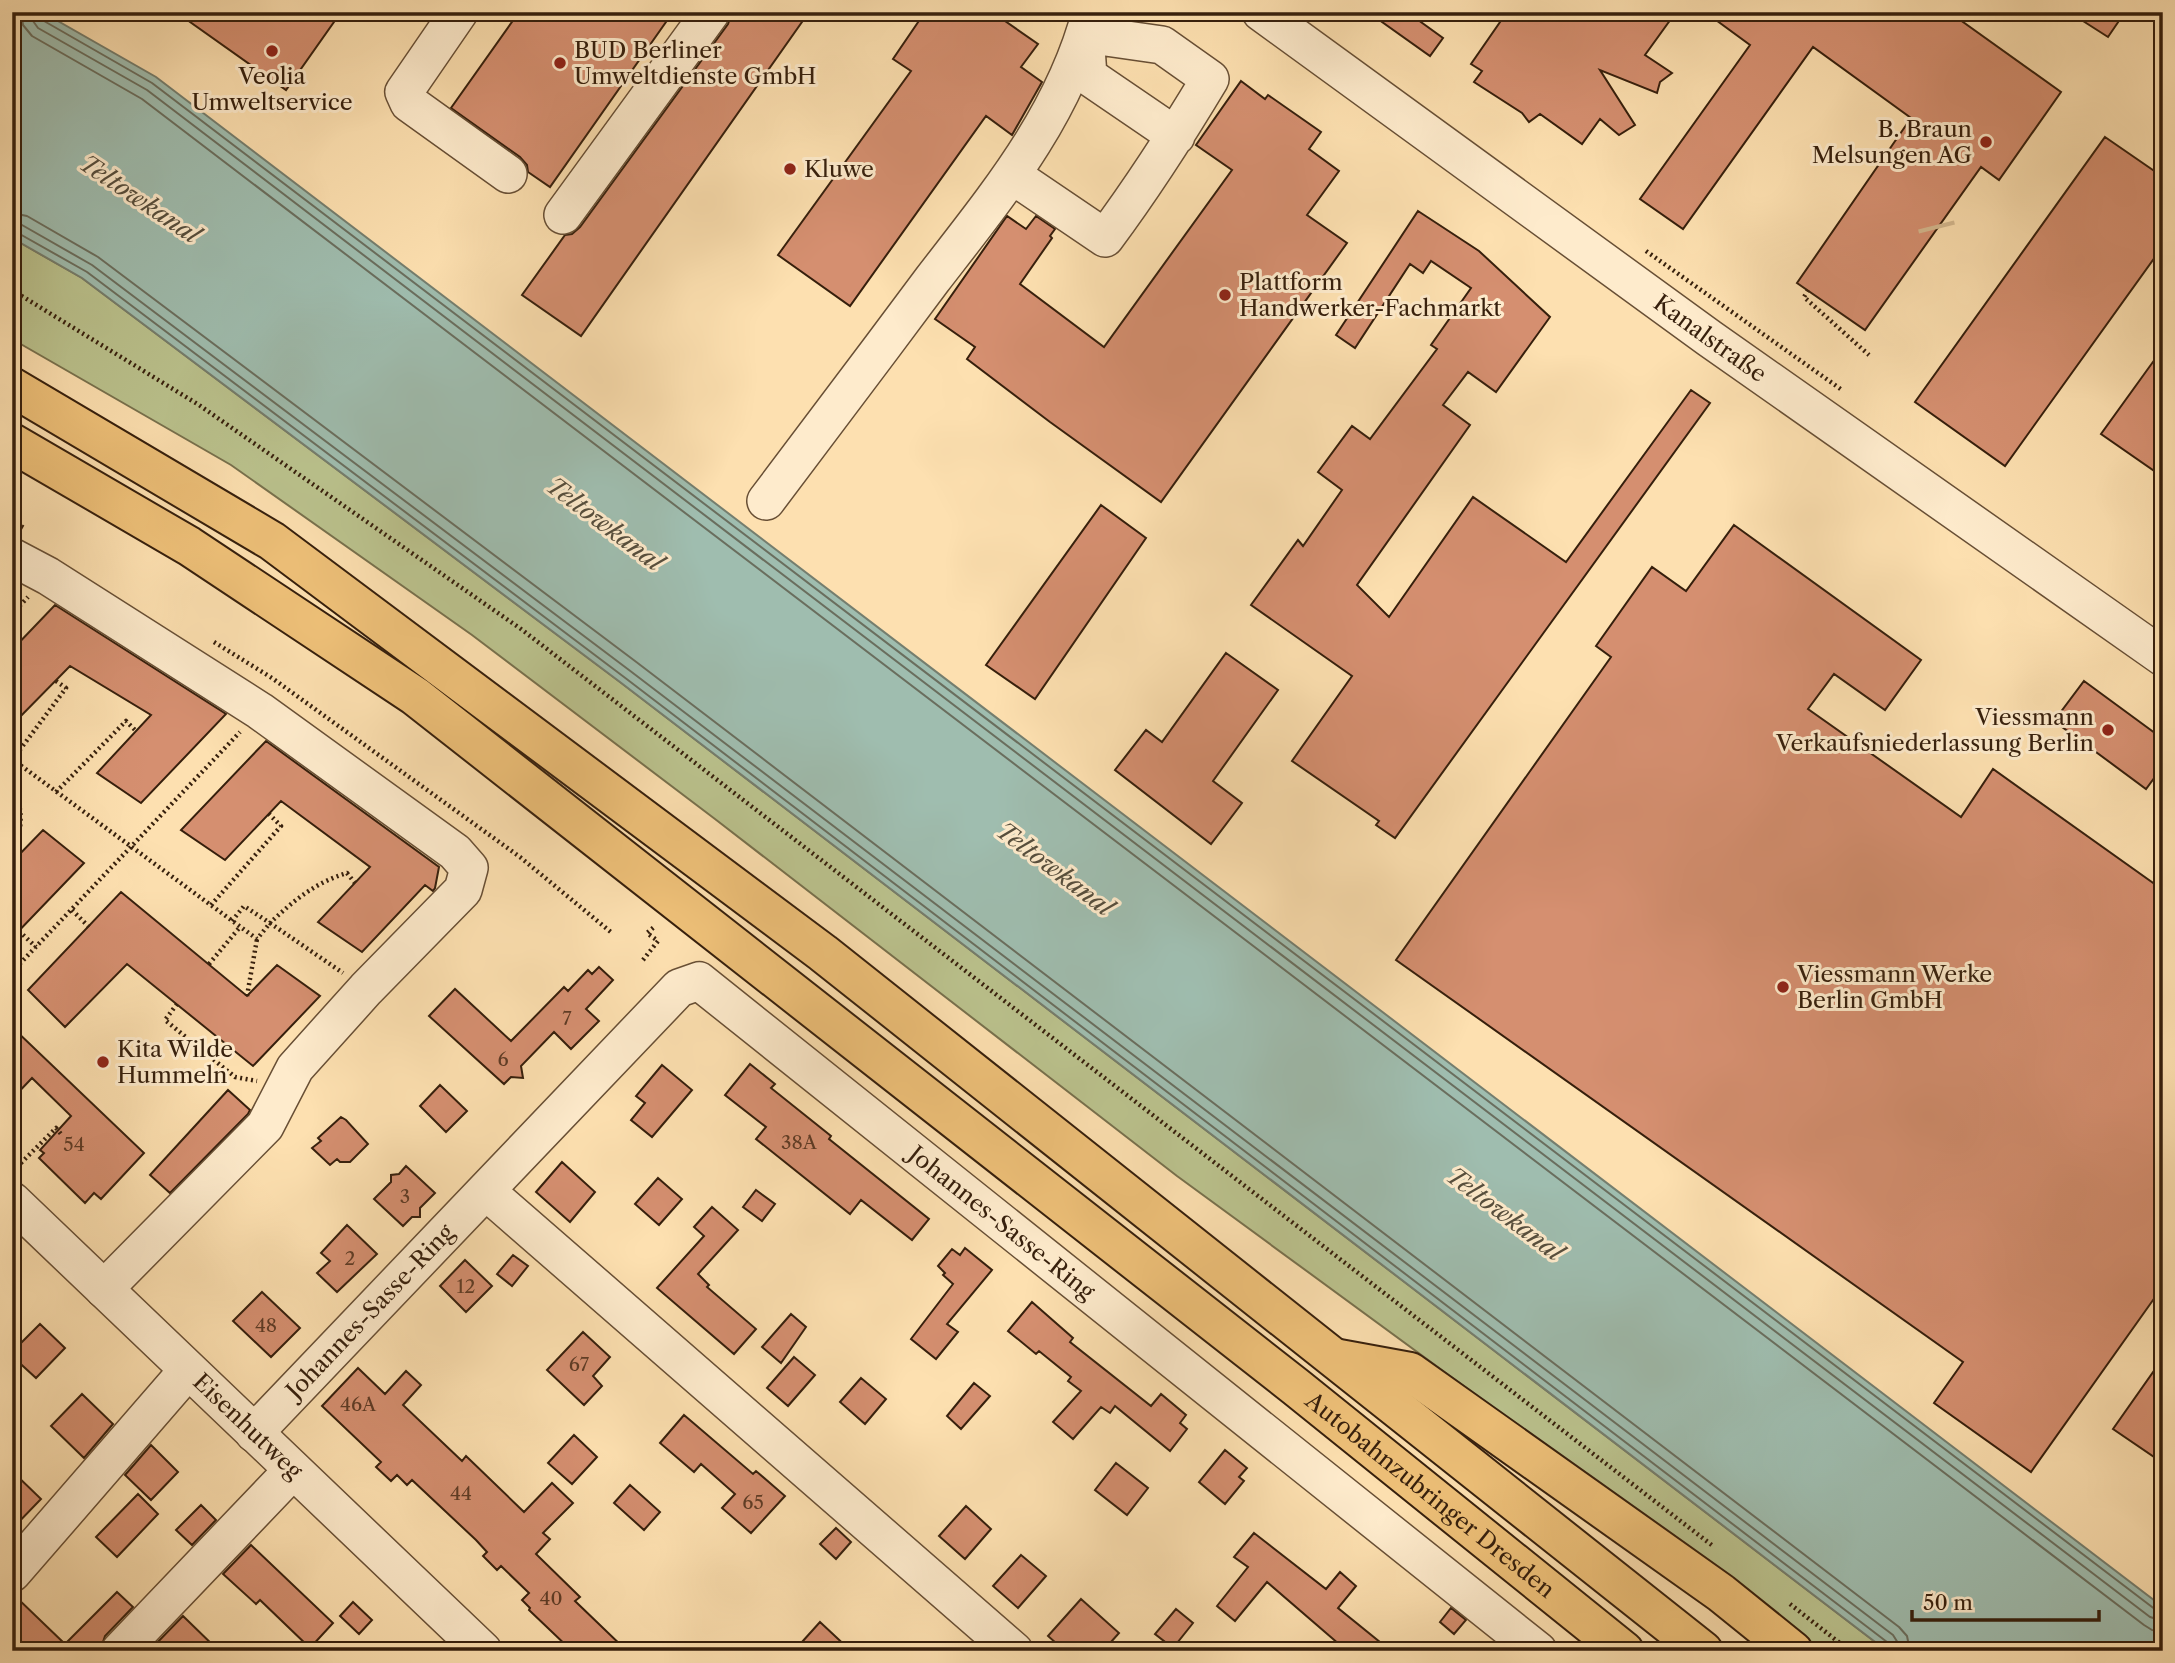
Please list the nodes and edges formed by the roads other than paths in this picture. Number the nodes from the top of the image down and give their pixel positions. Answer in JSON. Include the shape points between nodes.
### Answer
{"nodes":[{"id":1,"x":459,"y":12,"type":"edge"},
{"id":2,"x":710,"y":12,"type":"edge"},
{"id":3,"x":1261,"y":12,"type":"edge"},
{"id":4,"x":1088,"y":23,"type":"edge"},
{"id":5,"x":1176,"y":136,"type":"junction"},
{"id":6,"x":508,"y":174,"type":"dead end"},
{"id":7,"x":1012,"y":175,"type":"junction"},
{"id":8,"x":564,"y":215,"type":"dead end"},
{"id":9,"x":12,"y":387,"type":"edge"},
{"id":10,"x":12,"y":443,"type":"edge"},
{"id":11,"x":766,"y":501,"type":"dead end"},
{"id":12,"x":12,"y":556,"type":"edge"},
{"id":13,"x":2163,"y":657,"type":"edge"},
{"id":14,"x":15,"y":1184,"type":"edge"},
{"id":15,"x":486,"y":1191,"type":"junction"},
{"id":16,"x":104,"y":1289,"type":"junction"},
{"id":17,"x":1333,"y":1358,"type":"junction"},
{"id":18,"x":188,"y":1370,"type":"junction"},
{"id":19,"x":254,"y":1433,"type":"junction"},
{"id":20,"x":293,"y":1470,"type":"junction"},
{"id":21,"x":12,"y":1573,"type":"edge"},
{"id":22,"x":1609,"y":1645,"type":"edge"},
{"id":23,"x":120,"y":1651,"type":"edge"},
{"id":24,"x":484,"y":1651,"type":"edge"},
{"id":25,"x":1014,"y":1651,"type":"edge"},
{"id":26,"x":1538,"y":1651,"type":"edge"},
{"id":27,"x":1703,"y":1651,"type":"edge"},
{"id":28,"x":1793,"y":1651,"type":"edge"}],
"edges":[{"from":1,"to":6,"type":"street","via":[[404,92],[409,103]]},
{"from":2,"to":8,"type":"street"},
{"from":3,"to":13,"type":"street","name":"Kanalstraße","via":[[1720,346]]},
{"from":4,"to":5,"type":"street","via":[[1088,76]]},
{"from":4,"to":5,"type":"street","via":[[1161,45],[1210,79]]},
{"from":4,"to":7,"type":"street","via":[[1065,88]]},
{"from":5,"to":7,"type":"street","via":[[1105,238]]},
{"from":7,"to":11,"type":"street"},
{"from":9,"to":17,"type":"highway","via":[[272,541],[823,953]]},
{"from":10,"to":22,"type":"highway","name":"Autobahnzubringer Dresden","via":[[189,547],[415,696],[1259,1359]]},
{"from":12,"to":16,"type":"street","via":[[260,711],[455,852],[469,868],[463,890],[305,1056],[265,1126]]},
{"from":14,"to":16,"type":"street","name":"Eisenhutweg"},
{"from":15,"to":19,"type":"street","name":"Johannes-Sasse-Ring"},
{"from":15,"to":25,"type":"street"},
{"from":15,"to":26,"type":"street","name":"Johannes-Sasse-Ring","via":[[679,988],[699,981]]},
{"from":16,"to":18,"type":"street","name":"Eisenhutweg"},
{"from":17,"to":27,"type":"highway"},
{"from":17,"to":28,"type":"highway","via":[[1410,1372],[1721,1593]]},
{"from":18,"to":19,"type":"street","name":"Eisenhutweg"},
{"from":18,"to":21,"type":"street"},
{"from":19,"to":20,"type":"street","name":"Eisenhutweg"},
{"from":20,"to":23,"type":"street"},
{"from":20,"to":24,"type":"street","name":"Eisenhutweg"}]}
